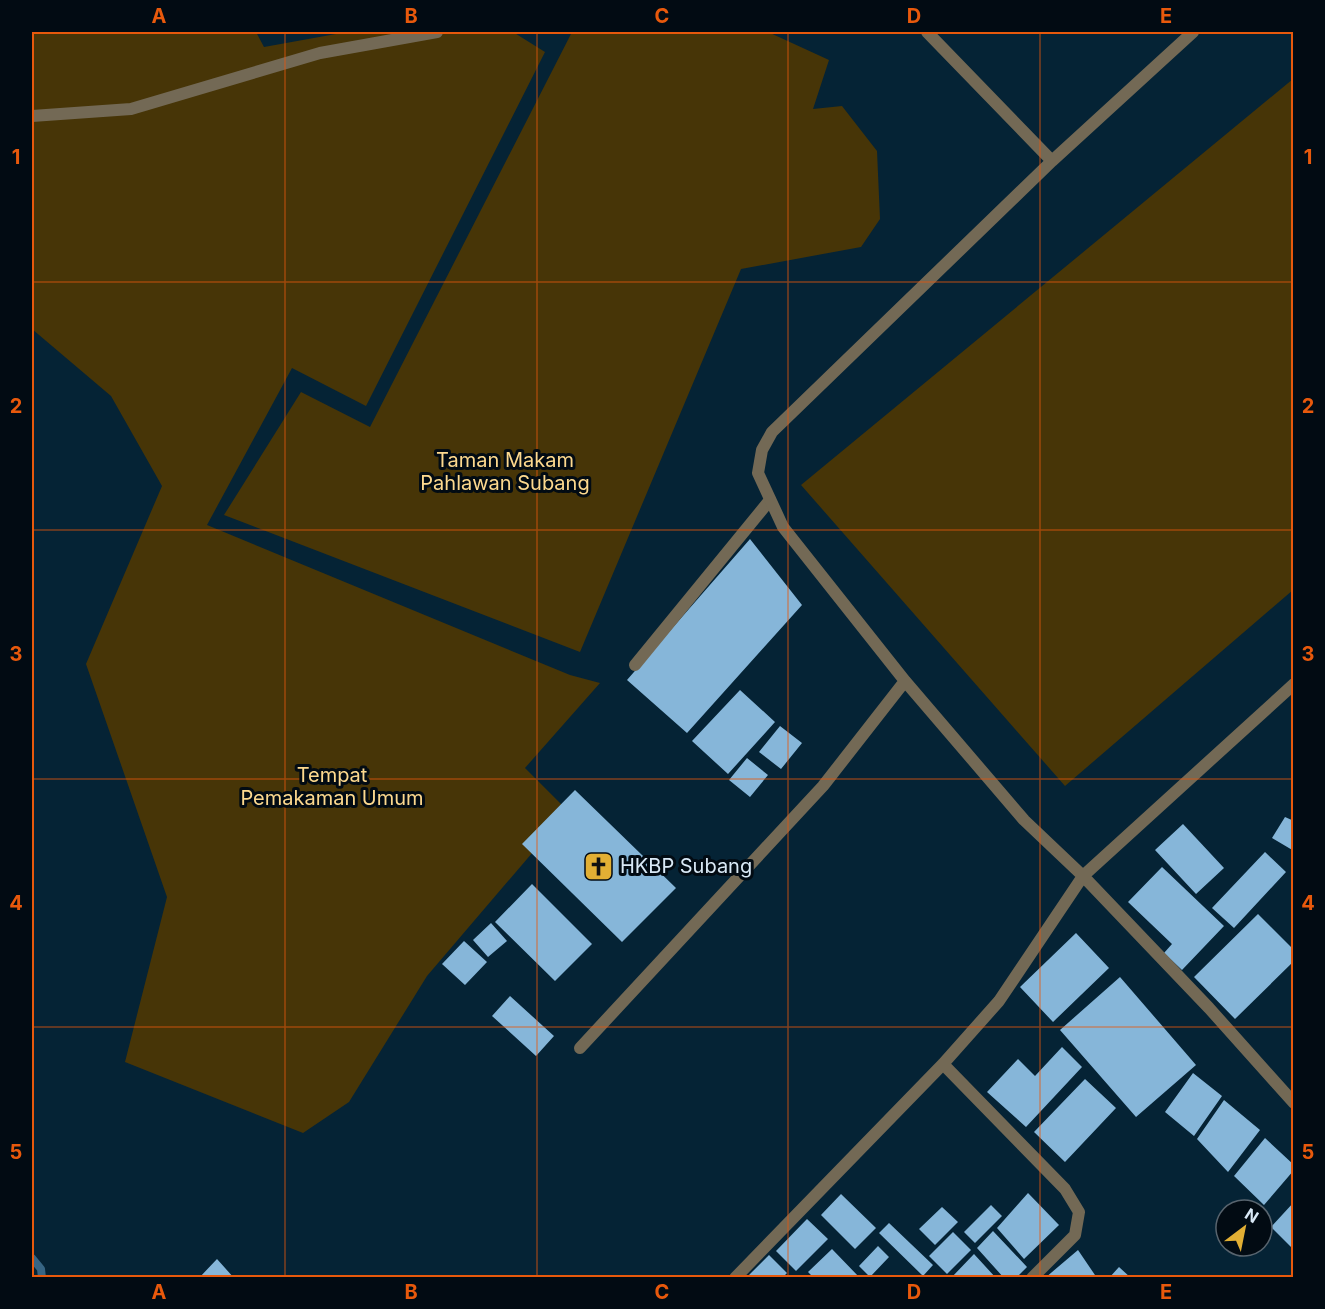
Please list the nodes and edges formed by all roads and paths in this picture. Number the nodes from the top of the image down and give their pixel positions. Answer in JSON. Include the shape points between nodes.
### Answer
{"nodes":[{"id":1,"x":437,"y":32,"type":"edge"},
{"id":2,"x":927,"y":32,"type":"edge"},
{"id":3,"x":1193,"y":32,"type":"edge"},
{"id":4,"x":32,"y":116,"type":"edge"},
{"id":5,"x":1052,"y":161,"type":"junction"},
{"id":6,"x":770,"y":500,"type":"junction"},
{"id":7,"x":635,"y":665,"type":"dead end"},
{"id":8,"x":905,"y":681,"type":"junction"},
{"id":9,"x":1293,"y":684,"type":"edge"},
{"id":10,"x":1083,"y":876,"type":"junction"},
{"id":11,"x":580,"y":1048,"type":"dead end"},
{"id":12,"x":943,"y":1064,"type":"junction"},
{"id":13,"x":1293,"y":1103,"type":"edge"},
{"id":14,"x":735,"y":1278,"type":"edge"},
{"id":15,"x":1032,"y":1278,"type":"edge"}],
"edges":[{"from":1,"to":4,"type":"street","via":[[320,53],[130,108]]},
{"from":2,"to":5,"type":"street"},
{"from":3,"to":5,"type":"street"},
{"from":5,"to":6,"type":"street","via":[[772,432],[762,450],[758,473]]},
{"from":6,"to":7,"type":"street"},
{"from":6,"to":8,"type":"street","via":[[783,527]]},
{"from":8,"to":10,"type":"street","via":[[1024,820]]},
{"from":8,"to":11,"type":"street","via":[[823,786]]},
{"from":9,"to":10,"type":"street"},
{"from":10,"to":12,"type":"street","via":[[999,1001]]},
{"from":10,"to":13,"type":"street"},
{"from":12,"to":14,"type":"street"},
{"from":12,"to":15,"type":"street","via":[[1065,1189],[1080,1212],[1075,1234]]}]}
